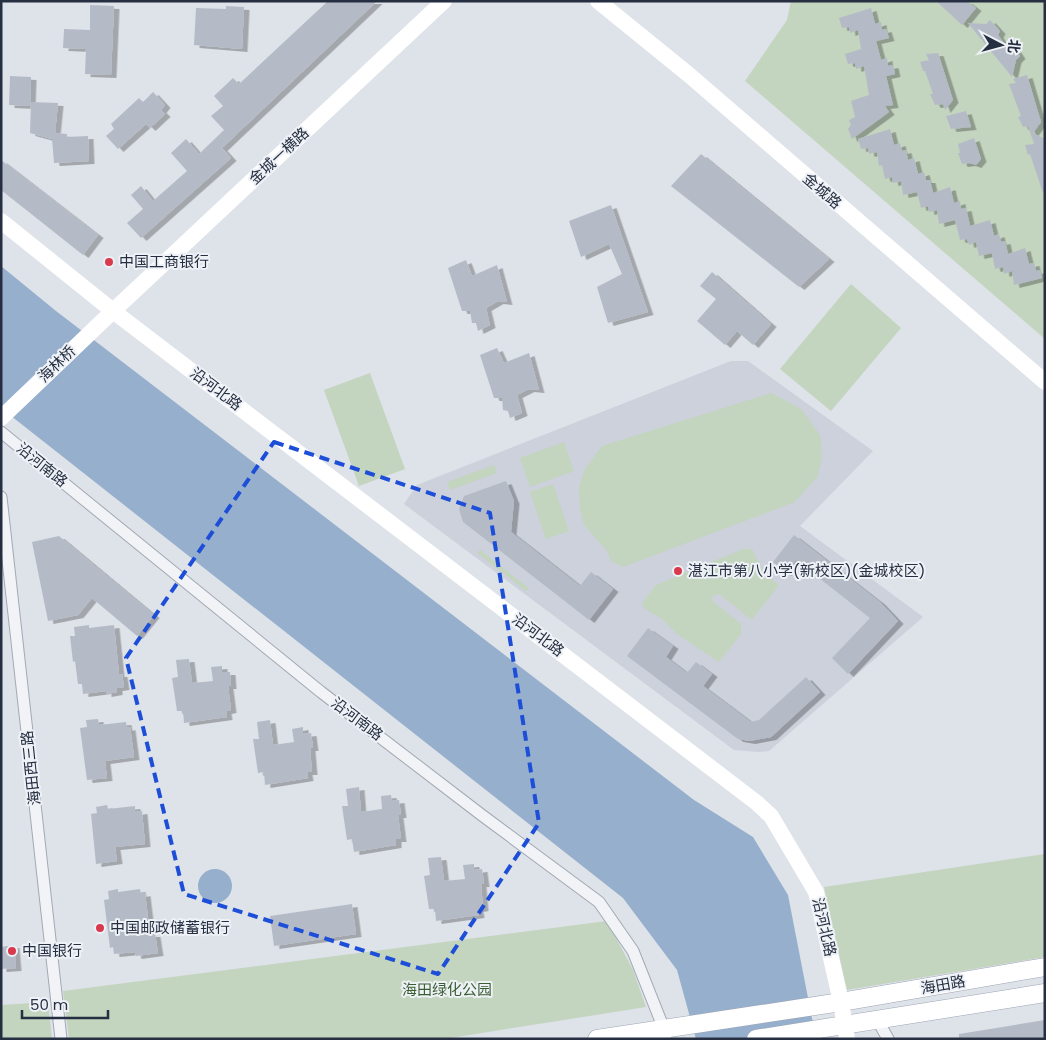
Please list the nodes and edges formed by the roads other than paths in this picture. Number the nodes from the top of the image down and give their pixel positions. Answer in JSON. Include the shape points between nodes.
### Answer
{"nodes":[{"id":1,"x":444,"y":1,"type":"edge"},
{"id":2,"x":598,"y":1,"type":"edge"},
{"id":3,"x":1,"y":221,"type":"edge"},
{"id":4,"x":113,"y":311,"type":"junction"},
{"id":5,"x":1045,"y":382,"type":"edge"},
{"id":6,"x":1,"y":418,"type":"edge"},
{"id":7,"x":1,"y":432,"type":"edge"},
{"id":8,"x":1,"y":497,"type":"edge"},
{"id":9,"x":1045,"y":967,"type":"edge"},
{"id":10,"x":1045,"y":993,"type":"edge"},
{"id":11,"x":841,"y":1002,"type":"junction"},
{"id":12,"x":877,"y":1019,"type":"junction"},
{"id":13,"x":668,"y":1032,"type":"edge"},
{"id":14,"x":846,"y":1032,"type":"edge"},
{"id":15,"x":60,"y":1039,"type":"edge"},
{"id":16,"x":597,"y":1039,"type":"edge"},
{"id":17,"x":756,"y":1039,"type":"edge"},
{"id":18,"x":888,"y":1039,"type":"edge"}],
"edges":[{"from":1,"to":4,"type":"street","name":"金城一横路"},
{"from":2,"to":5,"type":"street","name":"金城路","via":[[688,74]]},
{"from":3,"to":4,"type":"street","name":"沿河北路"},
{"from":4,"to":6,"type":"street","name":"海林桥"},
{"from":4,"to":11,"type":"street","name":"沿河北路","via":[[758,802],[771,816],[816,892]]},
{"from":7,"to":13,"type":"street","name":"沿河南路","via":[[321,692],[599,902],[633,951]]},
{"from":8,"to":15,"type":"street","name":"海田西三路"},
{"from":9,"to":11,"type":"main road","name":"海田路"},
{"from":10,"to":12,"type":"main road","name":"海田路"},
{"from":11,"to":13,"type":"main road","name":"海田路"},
{"from":11,"to":14,"type":"street","name":"沿河北路"},
{"from":12,"to":14,"type":"main road","name":"海田路"},
{"from":12,"to":18,"type":"street"},
{"from":13,"to":16,"type":"main road"},
{"from":14,"to":17,"type":"main road","name":"海田路"}]}
